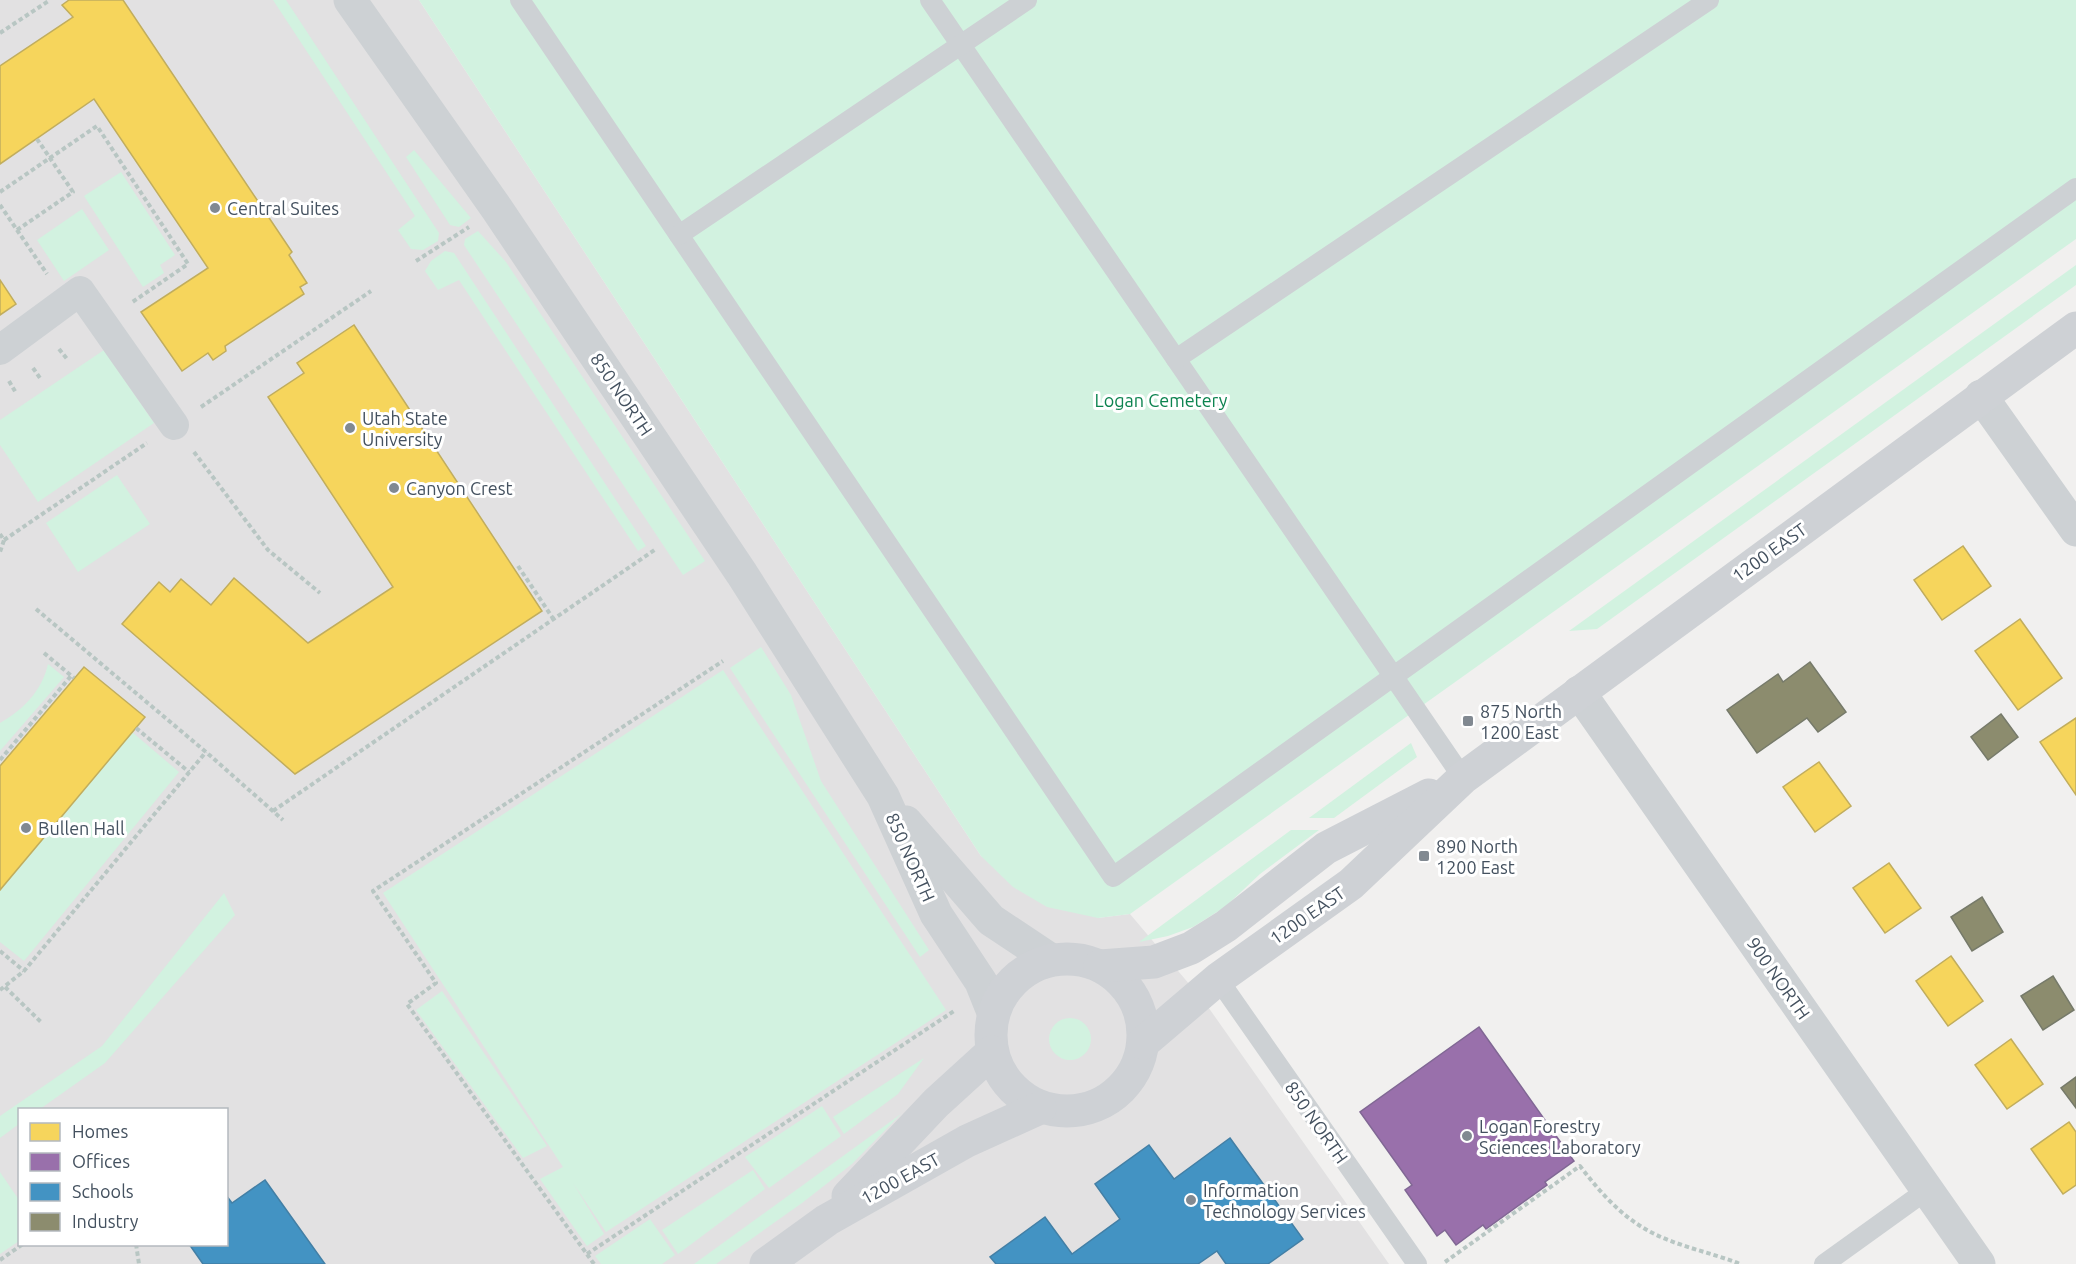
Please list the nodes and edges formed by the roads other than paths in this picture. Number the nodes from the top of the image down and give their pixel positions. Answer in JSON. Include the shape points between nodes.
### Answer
{"nodes":[{"id":1,"x":350,"y":0,"type":"edge"},
{"id":2,"x":520,"y":0,"type":"edge"},
{"id":3,"x":930,"y":0,"type":"edge"},
{"id":4,"x":1027,"y":0,"type":"edge"},
{"id":5,"x":1709,"y":0,"type":"edge"},
{"id":6,"x":961,"y":45,"type":"junction"},
{"id":7,"x":2076,"y":188,"type":"edge"},
{"id":8,"x":679,"y":235,"type":"junction"},
{"id":9,"x":2076,"y":328,"type":"edge"},
{"id":10,"x":0,"y":350,"type":"edge"},
{"id":11,"x":1176,"y":359,"type":"junction"},
{"id":12,"x":1981,"y":396,"type":"junction"},
{"id":13,"x":174,"y":424,"type":"road end"},
{"id":14,"x":2076,"y":530,"type":"edge"},
{"id":15,"x":1394,"y":677,"type":"junction"},
{"id":16,"x":1579,"y":692,"type":"junction"},
{"id":17,"x":1463,"y":777,"type":"junction"},
{"id":18,"x":883,"y":796,"type":"junction"},
{"id":19,"x":1051,"y":960,"type":"junction"},
{"id":20,"x":1100,"y":966,"type":"junction"},
{"id":21,"x":1218,"y":979,"type":"junction"},
{"id":22,"x":993,"y":1012,"type":"junction"},
{"id":23,"x":1143,"y":1043,"type":"junction"},
{"id":24,"x":992,"y":1052,"type":"junction"},
{"id":25,"x":1040,"y":1108,"type":"junction"},
{"id":26,"x":1927,"y":1190,"type":"junction"},
{"id":27,"x":826,"y":1220,"type":"junction"},
{"id":28,"x":766,"y":1264,"type":"edge"},
{"id":29,"x":1417,"y":1264,"type":"edge"},
{"id":30,"x":1824,"y":1264,"type":"edge"},
{"id":31,"x":1979,"y":1264,"type":"edge"}],
"edges":[{"from":1,"to":18,"type":"street","name":"850 NORTH","via":[[497,208],[709,524]]},
{"from":2,"to":8,"type":"lane"},
{"from":3,"to":6,"type":"lane"},
{"from":4,"to":6,"type":"lane"},
{"from":5,"to":11,"type":"lane"},
{"from":6,"to":8,"type":"lane"},
{"from":6,"to":11,"type":"lane"},
{"from":7,"to":15,"type":"lane"},
{"from":8,"to":15,"type":"lane","via":[[1113,877]]},
{"from":9,"to":12,"type":"main road","name":"1200 EAST"},
{"from":10,"to":13,"type":"street","via":[[80,291]]},
{"from":11,"to":15,"type":"lane"},
{"from":12,"to":14,"type":"street"},
{"from":12,"to":16,"type":"main road","name":"1200 EAST"},
{"from":15,"to":17,"type":"lane"},
{"from":16,"to":17,"type":"main road","name":"1200 EAST"},
{"from":16,"to":26,"type":"street","name":"900 NORTH"},
{"from":17,"to":20,"type":"main road","name":"1200 EAST","via":[[1326,848],[1226,926],[1191,948],[1154,962]]},
{"from":17,"to":21,"type":"main road","name":"1200 EAST","via":[[1351,884]]},
{"from":18,"to":19,"type":"street","name":"850 NORTH","via":[[991,920]]},
{"from":18,"to":22,"type":"street","name":"850 NORTH","via":[[936,914],[981,982]]},
{"from":19,"to":20,"type":"main road","via":[[1076,959]]},
{"from":19,"to":22,"type":"main road","via":[[1027,969],[1007,986]]},
{"from":20,"to":23,"type":"main road","via":[[1120,979],[1134,998],[1142,1020]]},
{"from":21,"to":23,"type":"main road","name":"1200 EAST"},
{"from":21,"to":29,"type":"lane","name":"850 NORTH"},
{"from":22,"to":24,"type":"main road"},
{"from":23,"to":25,"type":"main road","via":[[1137,1066],[1125,1086],[1108,1101],[1086,1110]]},
{"from":24,"to":25,"type":"main road","via":[[1009,1086]]},
{"from":24,"to":27,"type":"main road","name":"1200 EAST","via":[[936,1103]]},
{"from":25,"to":27,"type":"main road","name":"1200 EAST","via":[[967,1141]]},
{"from":26,"to":30,"type":"lane"},
{"from":26,"to":31,"type":"street","name":"900 NORTH"},
{"from":27,"to":28,"type":"main road","name":"1200 EAST"}]}
